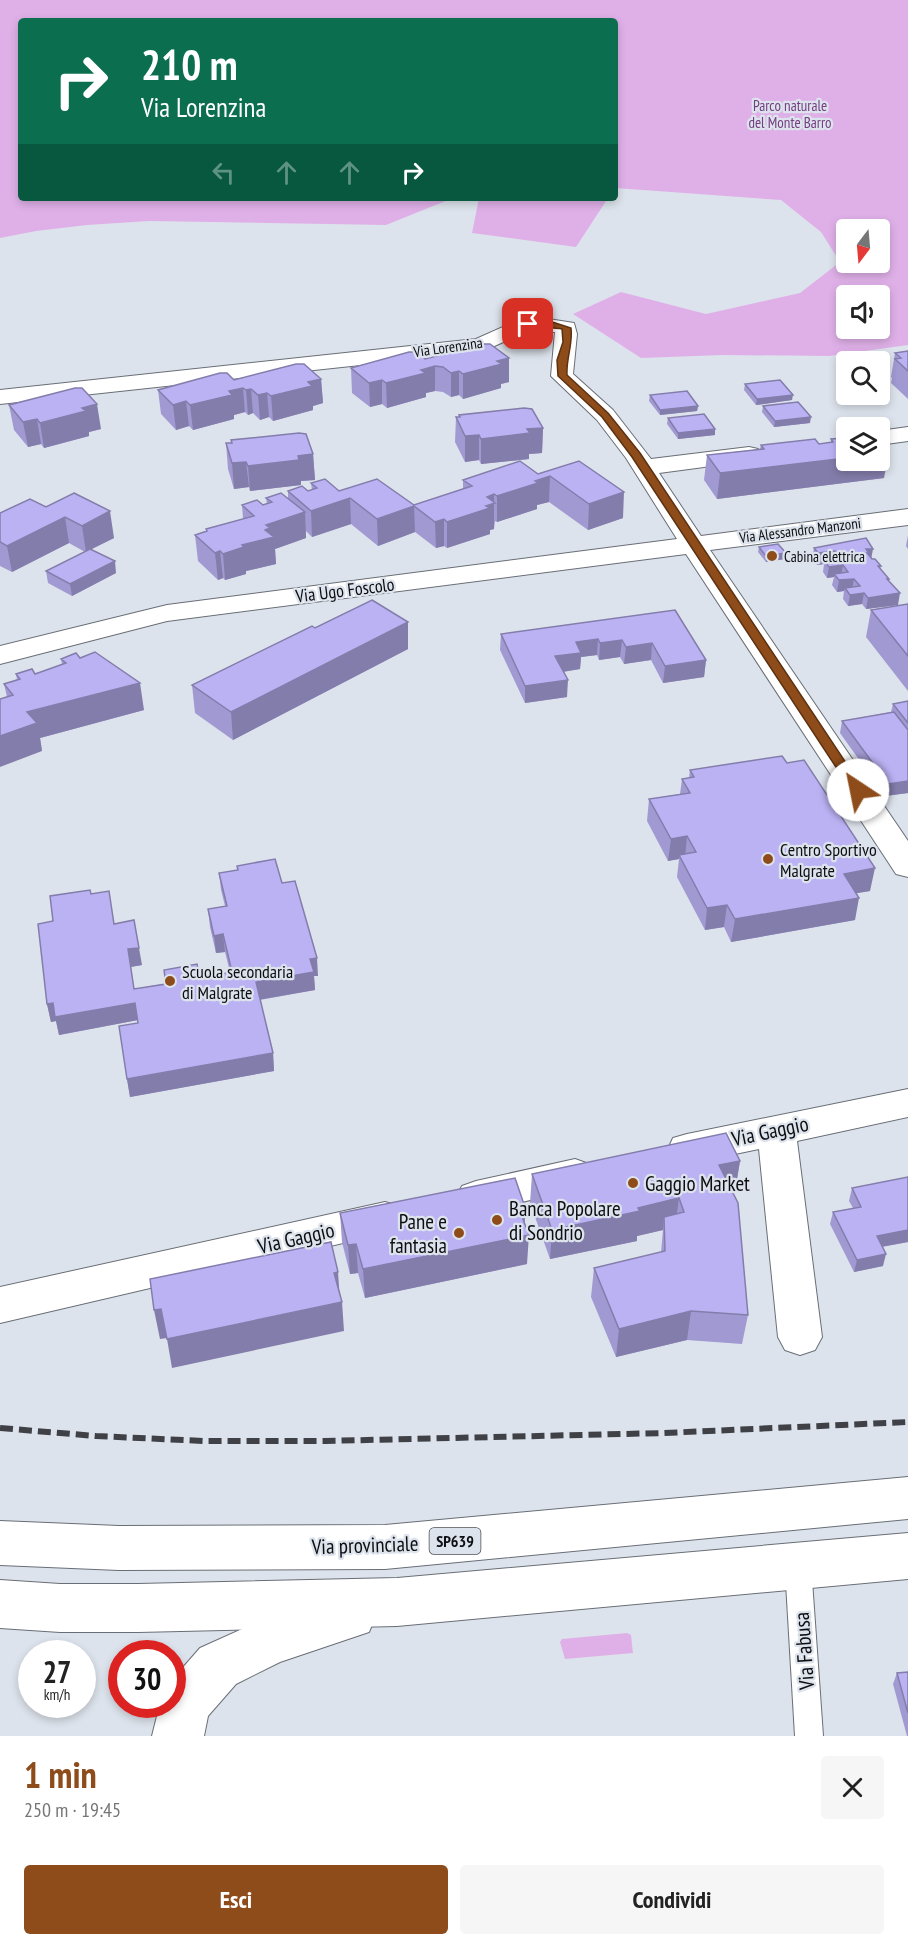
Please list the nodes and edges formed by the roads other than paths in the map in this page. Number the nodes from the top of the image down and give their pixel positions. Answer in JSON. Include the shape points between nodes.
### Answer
{"nodes":[{"id":1,"x":0,"y":397,"type":"edge"},
{"id":2,"x":908,"y":434,"type":"edge"},
{"id":3,"x":890,"y":436,"type":"edge"},
{"id":4,"x":776,"y":451,"type":"edge"},
{"id":5,"x":645,"y":467,"type":"junction"},
{"id":6,"x":908,"y":517,"type":"edge"},
{"id":7,"x":693,"y":544,"type":"junction"},
{"id":8,"x":0,"y":656,"type":"edge"},
{"id":9,"x":908,"y":866,"type":"edge"},
{"id":10,"x":908,"y":1103,"type":"edge"},
{"id":11,"x":776,"y":1130,"type":"junction"},
{"id":12,"x":655,"y":1156,"type":"edge"},
{"id":13,"x":608,"y":1167,"type":"edge"},
{"id":14,"x":0,"y":1305,"type":"edge"},
{"id":15,"x":800,"y":1337,"type":"dead end"},
{"id":16,"x":908,"y":1498,"type":"edge"},
{"id":17,"x":0,"y":1543,"type":"edge"},
{"id":18,"x":908,"y":1556,"type":"edge"},
{"id":19,"x":798,"y":1566,"type":"junction"},
{"id":20,"x":397,"y":1602,"type":"junction"},
{"id":21,"x":0,"y":1604,"type":"edge"},
{"id":22,"x":178,"y":1736,"type":"edge"},
{"id":23,"x":809,"y":1736,"type":"edge"}],
"edges":[{"from":1,"to":5,"type":"street","name":"Via Lorenzina","via":[[481,345],[512,329],[546,323],[566,328],[568,342],[561,360],[562,376],[605,415]]},
{"from":2,"to":3,"type":"street"},
{"from":4,"to":5,"type":"street"},
{"from":5,"to":7,"type":"street","name":"Via Lorenzina"},
{"from":6,"to":7,"type":"street","name":"Via Alessandro Manzoni"},
{"from":7,"to":8,"type":"street","name":"Via Ugo Foscolo","via":[[167,613]]},
{"from":7,"to":9,"type":"street","name":"Via Lorenzina"},
{"from":10,"to":11,"type":"street","name":"Via Gaggio"},
{"from":11,"to":12,"type":"street","name":"Via Gaggio"},
{"from":11,"to":15,"type":"street"},
{"from":13,"to":14,"type":"street","name":"Via Gaggio"},
{"from":16,"to":17,"type":"street","name":"Via provinciale","number":"SP639","via":[[385,1547],[119,1548]]},
{"from":18,"to":19,"type":"street"},
{"from":19,"to":20,"type":"street"},
{"from":19,"to":23,"type":"lane","name":"Via Fabusa"},
{"from":20,"to":21,"type":"street","via":[[138,1608]]},
{"from":20,"to":22,"type":"street","via":[[271,1640],[219,1666],[186,1703]]}]}
